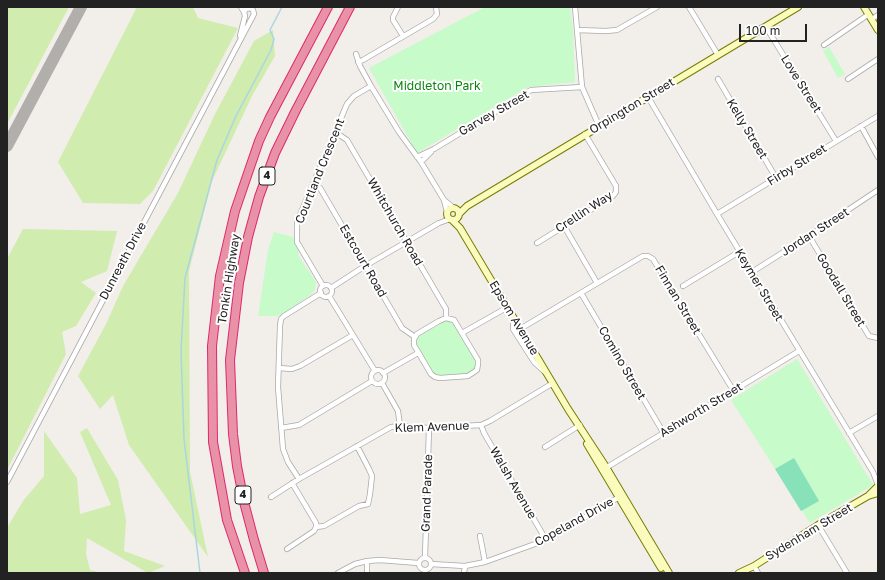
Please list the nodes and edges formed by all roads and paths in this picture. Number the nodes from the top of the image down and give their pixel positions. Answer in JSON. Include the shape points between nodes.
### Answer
{"nodes":[{"id":1,"x":241,"y":7,"type":"edge"},
{"id":2,"x":328,"y":7,"type":"edge"},
{"id":3,"x":350,"y":7,"type":"edge"},
{"id":4,"x":398,"y":7,"type":"edge"},
{"id":5,"x":436,"y":7,"type":"edge"},
{"id":6,"x":575,"y":7,"type":"edge"},
{"id":7,"x":657,"y":7,"type":"edge"},
{"id":8,"x":689,"y":7,"type":"edge"},
{"id":9,"x":798,"y":7,"type":"edge"},
{"id":10,"x":864,"y":7,"type":"edge"},
{"id":11,"x":244,"y":12,"type":"junction"},
{"id":12,"x":878,"y":15,"type":"edge"},
{"id":13,"x":870,"y":17,"type":"junction"},
{"id":14,"x":766,"y":27,"type":"junction"},
{"id":15,"x":577,"y":30,"type":"junction"},
{"id":16,"x":878,"y":30,"type":"edge"},
{"id":17,"x":403,"y":36,"type":"junction"},
{"id":18,"x":240,"y":40,"type":"junction"},
{"id":19,"x":824,"y":45,"type":"dead end"},
{"id":20,"x":356,"y":54,"type":"dead end"},
{"id":21,"x":718,"y":55,"type":"junction"},
{"id":22,"x":878,"y":60,"type":"edge"},
{"id":23,"x":358,"y":62,"type":"junction"},
{"id":24,"x":848,"y":79,"type":"dead end"},
{"id":25,"x":718,"y":80,"type":"dead end"},
{"id":26,"x":371,"y":86,"type":"junction"},
{"id":27,"x":582,"y":87,"type":"junction"},
{"id":28,"x":648,"y":97,"type":"junction"},
{"id":29,"x":878,"y":116,"type":"edge"},
{"id":30,"x":599,"y":126,"type":"junction"},
{"id":31,"x":861,"y":126,"type":"junction"},
{"id":32,"x":336,"y":132,"type":"junction"},
{"id":33,"x":585,"y":134,"type":"junction"},
{"id":34,"x":836,"y":141,"type":"junction"},
{"id":35,"x":434,"y":149,"type":"junction"},
{"id":36,"x":417,"y":156,"type":"junction"},
{"id":37,"x":878,"y":157,"type":"edge"},
{"id":38,"x":421,"y":162,"type":"junction"},
{"id":39,"x":776,"y":178,"type":"junction"},
{"id":40,"x":313,"y":184,"type":"junction"},
{"id":41,"x":878,"y":190,"type":"edge"},
{"id":42,"x":444,"y":200,"type":"junction"},
{"id":43,"x":457,"y":212,"type":"junction"},
{"id":44,"x":717,"y":214,"type":"junction"},
{"id":45,"x":449,"y":216,"type":"junction"},
{"id":46,"x":564,"y":226,"type":"junction"},
{"id":47,"x":460,"y":228,"type":"junction"},
{"id":48,"x":809,"y":236,"type":"junction"},
{"id":49,"x":407,"y":242,"type":"junction"},
{"id":50,"x":537,"y":243,"type":"dead end"},
{"id":51,"x":739,"y":252,"type":"junction"},
{"id":52,"x":365,"y":266,"type":"junction"},
{"id":53,"x":752,"y":272,"type":"junction"},
{"id":54,"x":597,"y":283,"type":"junction"},
{"id":55,"x":323,"y":286,"type":"junction"},
{"id":56,"x":683,"y":286,"type":"dead end"},
{"id":57,"x":331,"y":288,"type":"junction"},
{"id":58,"x":581,"y":293,"type":"junction"},
{"id":59,"x":321,"y":294,"type":"junction"},
{"id":60,"x":329,"y":296,"type":"junction"},
{"id":61,"x":508,"y":307,"type":"junction"},
{"id":62,"x":512,"y":315,"type":"junction"},
{"id":63,"x":446,"y":318,"type":"junction"},
{"id":64,"x":520,"y":329,"type":"junction"},
{"id":65,"x":462,"y":333,"type":"junction"},
{"id":66,"x":353,"y":335,"type":"junction"},
{"id":67,"x":415,"y":337,"type":"junction"},
{"id":68,"x":878,"y":338,"type":"edge"},
{"id":69,"x":799,"y":350,"type":"junction"},
{"id":70,"x":418,"y":353,"type":"junction"},
{"id":71,"x":279,"y":368,"type":"junction"},
{"id":72,"x":375,"y":371,"type":"junction"},
{"id":73,"x":383,"y":373,"type":"junction"},
{"id":74,"x":548,"y":374,"type":"junction"},
{"id":75,"x":372,"y":381,"type":"junction"},
{"id":76,"x":382,"y":383,"type":"junction"},
{"id":77,"x":553,"y":383,"type":"junction"},
{"id":78,"x":733,"y":390,"type":"junction"},
{"id":79,"x":878,"y":416,"type":"edge"},
{"id":80,"x":481,"y":425,"type":"junction"},
{"id":81,"x":400,"y":426,"type":"junction"},
{"id":82,"x":578,"y":426,"type":"junction"},
{"id":83,"x":281,"y":428,"type":"junction"},
{"id":84,"x":429,"y":428,"type":"junction"},
{"id":85,"x":663,"y":432,"type":"junction"},
{"id":86,"x":849,"y":433,"type":"junction"},
{"id":87,"x":357,"y":446,"type":"junction"},
{"id":88,"x":545,"y":447,"type":"dead end"},
{"id":89,"x":604,"y":468,"type":"junction"},
{"id":90,"x":873,"y":472,"type":"junction"},
{"id":91,"x":878,"y":477,"type":"edge"},
{"id":92,"x":299,"y":479,"type":"junction"},
{"id":93,"x":7,"y":482,"type":"edge"},
{"id":94,"x":292,"y":483,"type":"junction"},
{"id":95,"x":878,"y":488,"type":"edge"},
{"id":96,"x":620,"y":496,"type":"junction"},
{"id":97,"x":272,"y":497,"type":"dead end"},
{"id":98,"x":818,"y":525,"type":"junction"},
{"id":99,"x":316,"y":527,"type":"junction"},
{"id":100,"x":480,"y":536,"type":"dead end"},
{"id":101,"x":254,"y":540,"type":"junction"},
{"id":102,"x":546,"y":540,"type":"junction"},
{"id":103,"x":287,"y":549,"type":"dead end"},
{"id":104,"x":424,"y":558,"type":"junction"},
{"id":105,"x":367,"y":561,"type":"junction"},
{"id":106,"x":485,"y":562,"type":"junction"},
{"id":107,"x":418,"y":563,"type":"junction"},
{"id":108,"x":431,"y":564,"type":"junction"},
{"id":109,"x":464,"y":566,"type":"junction"},
{"id":110,"x":752,"y":567,"type":"junction"},
{"id":111,"x":244,"y":572,"type":"edge"},
{"id":112,"x":422,"y":572,"type":"edge"},
{"id":113,"x":264,"y":573,"type":"edge"},
{"id":114,"x":270,"y":573,"type":"edge"},
{"id":115,"x":338,"y":573,"type":"edge"},
{"id":116,"x":367,"y":573,"type":"edge"},
{"id":117,"x":464,"y":573,"type":"edge"},
{"id":118,"x":664,"y":573,"type":"edge"},
{"id":119,"x":668,"y":573,"type":"edge"},
{"id":120,"x":739,"y":573,"type":"edge"},
{"id":121,"x":744,"y":573,"type":"edge"},
{"id":122,"x":758,"y":573,"type":"edge"},
{"id":123,"x":846,"y":573,"type":"edge"}],
"edges":[{"from":1,"to":11,"type":"street","name":"Dunreath Drive"},
{"from":2,"to":111,"type":"highway","name":"Tonkin Highway","number":"4","via":[[259,141],[235,211],[220,276],[212,346],[213,442],[227,520]]},
{"from":3,"to":101,"type":"highway","name":"Tonkin Highway","number":"4","via":[[275,153],[259,197],[239,283],[230,360],[232,413],[239,478]]},
{"from":4,"to":17,"type":"street","via":[[393,17]]},
{"from":5,"to":17,"type":"street","via":[[437,14],[433,19]]},
{"from":6,"to":15,"type":"street"},
{"from":7,"to":15,"type":"street","via":[[617,30]]},
{"from":8,"to":21,"type":"street"},
{"from":9,"to":14,"type":"street","name":"Orpington Street"},
{"from":10,"to":13,"type":"street"},
{"from":11,"to":18,"type":"street","name":"Dunreath Drive"},
{"from":11,"to":18,"type":"street","name":"Dunreath Drive","via":[[250,8],[254,14]]},
{"from":12,"to":13,"type":"street"},
{"from":13,"to":16,"type":"street"},
{"from":13,"to":19,"type":"street"},
{"from":14,"to":21,"type":"street","name":"Orpington Street"},
{"from":14,"to":34,"type":"street","name":"Love Street"},
{"from":15,"to":27,"type":"street"},
{"from":17,"to":23,"type":"street"},
{"from":18,"to":93,"type":"street","name":"Dunreath Drive"},
{"from":20,"to":23,"type":"street"},
{"from":21,"to":28,"type":"street","name":"Orpington Street"},
{"from":22,"to":24,"type":"street"},
{"from":23,"to":26,"type":"street"},
{"from":25,"to":39,"type":"street","name":"Kelly Street"},
{"from":26,"to":32,"type":"street","name":"Courtland Crescent","via":[[350,100]]},
{"from":26,"to":36,"type":"street"},
{"from":27,"to":30,"type":"street"},
{"from":27,"to":35,"type":"street","name":"Garvey Street","via":[[532,90]]},
{"from":28,"to":30,"type":"street","name":"Orpington Street"},
{"from":28,"to":44,"type":"street","name":"Keymer Street"},
{"from":29,"to":31,"type":"street","name":"Firby Street"},
{"from":30,"to":33,"type":"street","name":"Orpington Street"},
{"from":31,"to":34,"type":"street","name":"Firby Street"},
{"from":31,"to":37,"type":"street"},
{"from":32,"to":40,"type":"street","name":"Courtland Crescent"},
{"from":32,"to":49,"type":"street","name":"Whitchurch Road","via":[[347,140]]},
{"from":33,"to":43,"type":"street","name":"Orpington Street"},
{"from":33,"to":46,"type":"street","name":"Crellin Way","via":[[616,186],[616,192]]},
{"from":34,"to":39,"type":"street","name":"Firby Street"},
{"from":35,"to":36,"type":"street","name":"Garvey Street"},
{"from":35,"to":38,"type":"street","name":"Garvey Street"},
{"from":36,"to":38,"type":"street"},
{"from":38,"to":42,"type":"street"},
{"from":39,"to":44,"type":"street","name":"Firby Street"},
{"from":40,"to":52,"type":"street","name":"Estcourt Road","via":[[320,188]]},
{"from":40,"to":55,"type":"street","name":"Courtland Crescent","via":[[297,222],[297,242]]},
{"from":41,"to":48,"type":"street","name":"Jordan Street"},
{"from":42,"to":43,"type":"street"},
{"from":42,"to":45,"type":"street"},
{"from":43,"to":45,"type":"street","via":[[450,209]]},
{"from":43,"to":45,"type":"street","via":[[456,220]]},
{"from":43,"to":47,"type":"street","name":"Epsom Avenue"},
{"from":44,"to":51,"type":"street","name":"Keymer Street"},
{"from":45,"to":47,"type":"street","name":"Epsom Avenue"},
{"from":45,"to":49,"type":"street"},
{"from":46,"to":50,"type":"street","name":"Crellin Way"},
{"from":46,"to":54,"type":"street"},
{"from":47,"to":61,"type":"street","name":"Epsom Avenue"},
{"from":48,"to":53,"type":"street","name":"Jordan Street"},
{"from":48,"to":68,"type":"street","name":"Goodall Street","via":[[869,336]]},
{"from":49,"to":52,"type":"street"},
{"from":49,"to":63,"type":"street","name":"Whitchurch Road","via":[[446,309]]},
{"from":51,"to":53,"type":"street","name":"Keymer Street"},
{"from":51,"to":56,"type":"street"},
{"from":52,"to":57,"type":"street"},
{"from":52,"to":67,"type":"street","name":"Estcourt Road","via":[[402,328]]},
{"from":53,"to":69,"type":"street","name":"Keymer Street"},
{"from":54,"to":58,"type":"street","name":"Finnan Street"},
{"from":54,"to":78,"type":"street","name":"Finnan Street","via":[[642,256],[653,259]]},
{"from":55,"to":57,"type":"street"},
{"from":55,"to":59,"type":"street","via":[[320,289]]},
{"from":57,"to":60,"type":"street"},
{"from":58,"to":64,"type":"street","name":"Finnan Street"},
{"from":58,"to":85,"type":"street","name":"Comino Street"},
{"from":59,"to":60,"type":"street"},
{"from":59,"to":71,"type":"street","via":[[281,319]]},
{"from":60,"to":66,"type":"street"},
{"from":61,"to":62,"type":"street","name":"Epsom Avenue"},
{"from":61,"to":65,"type":"street"},
{"from":62,"to":64,"type":"street","name":"Epsom Avenue"},
{"from":62,"to":74,"type":"street","via":[[513,329],[534,362]]},
{"from":63,"to":65,"type":"street","via":[[454,320]]},
{"from":63,"to":67,"type":"street"},
{"from":64,"to":74,"type":"street","name":"Epsom Avenue"},
{"from":65,"to":70,"type":"street","via":[[478,360],[477,370],[468,376],[435,377]]},
{"from":66,"to":71,"type":"street","via":[[300,366],[292,369]]},
{"from":66,"to":72,"type":"street"},
{"from":67,"to":70,"type":"street","via":[[413,343]]},
{"from":69,"to":78,"type":"street","name":"Ashworth Street"},
{"from":69,"to":86,"type":"street","name":"Keymer Street"},
{"from":70,"to":73,"type":"street"},
{"from":71,"to":83,"type":"street"},
{"from":72,"to":73,"type":"street"},
{"from":72,"to":75,"type":"street","via":[[371,377]]},
{"from":73,"to":76,"type":"street","via":[[385,377]]},
{"from":74,"to":77,"type":"street","name":"Epsom Avenue"},
{"from":75,"to":76,"type":"street","via":[[375,384]]},
{"from":75,"to":83,"type":"street","via":[[299,425]]},
{"from":76,"to":81,"type":"street","via":[[398,411]]},
{"from":77,"to":80,"type":"street","name":"Klem Avenue"},
{"from":77,"to":82,"type":"street","name":"Epsom Avenue"},
{"from":78,"to":85,"type":"street","name":"Ashworth Street"},
{"from":79,"to":86,"type":"street"},
{"from":80,"to":84,"type":"street","name":"Klem Avenue"},
{"from":80,"to":102,"type":"street","name":"Walsh Avenue"},
{"from":81,"to":84,"type":"street","name":"Klem Avenue"},
{"from":81,"to":87,"type":"street","name":"Klem Avenue","via":[[392,427]]},
{"from":82,"to":88,"type":"street"},
{"from":82,"to":89,"type":"street","name":"Epsom Avenue"},
{"from":83,"to":92,"type":"street","via":[[283,449]]},
{"from":84,"to":104,"type":"street","name":"Grand Parade"},
{"from":85,"to":89,"type":"street","name":"Ashworth Street"},
{"from":86,"to":90,"type":"street","name":"Keymer Street"},
{"from":87,"to":92,"type":"street","name":"Klem Avenue"},
{"from":87,"to":99,"type":"street","via":[[372,476],[368,504],[359,506],[324,526]]},
{"from":89,"to":96,"type":"street","name":"Epsom Avenue"},
{"from":90,"to":91,"type":"street","name":"Keymer Street"},
{"from":90,"to":95,"type":"street","name":"Keymer Street"},
{"from":92,"to":94,"type":"street","name":"Klem Avenue"},
{"from":94,"to":97,"type":"street","name":"Klem Avenue"},
{"from":94,"to":99,"type":"street"},
{"from":95,"to":98,"type":"street","name":"Sydenham Street"},
{"from":96,"to":102,"type":"street","name":"Copeland Drive"},
{"from":96,"to":118,"type":"street","name":"Epsom Avenue"},
{"from":96,"to":119,"type":"street","name":"Epsom Avenue"},
{"from":98,"to":110,"type":"street","name":"Sydenham Street"},
{"from":98,"to":123,"type":"street"},
{"from":99,"to":103,"type":"street"},
{"from":100,"to":106,"type":"street"},
{"from":101,"to":113,"type":"highway","name":"Tonkin Highway","number":"4"},
{"from":101,"to":114,"type":"highway"},
{"from":102,"to":106,"type":"street","name":"Copeland Drive"},
{"from":104,"to":107,"type":"street"},
{"from":104,"to":108,"type":"street","via":[[430,560]]},
{"from":105,"to":107,"type":"street"},
{"from":105,"to":115,"type":"street","via":[[354,564]]},
{"from":105,"to":116,"type":"street"},
{"from":106,"to":109,"type":"street","name":"Copeland Drive"},
{"from":107,"to":112,"type":"street"},
{"from":108,"to":109,"type":"street","name":"Copeland Drive"},
{"from":108,"to":112,"type":"street","via":[[429,569]]},
{"from":109,"to":117,"type":"street"},
{"from":110,"to":120,"type":"street","name":"Sydenham Street"},
{"from":110,"to":121,"type":"street","name":"Sydenham Street"},
{"from":110,"to":122,"type":"street"}]}
